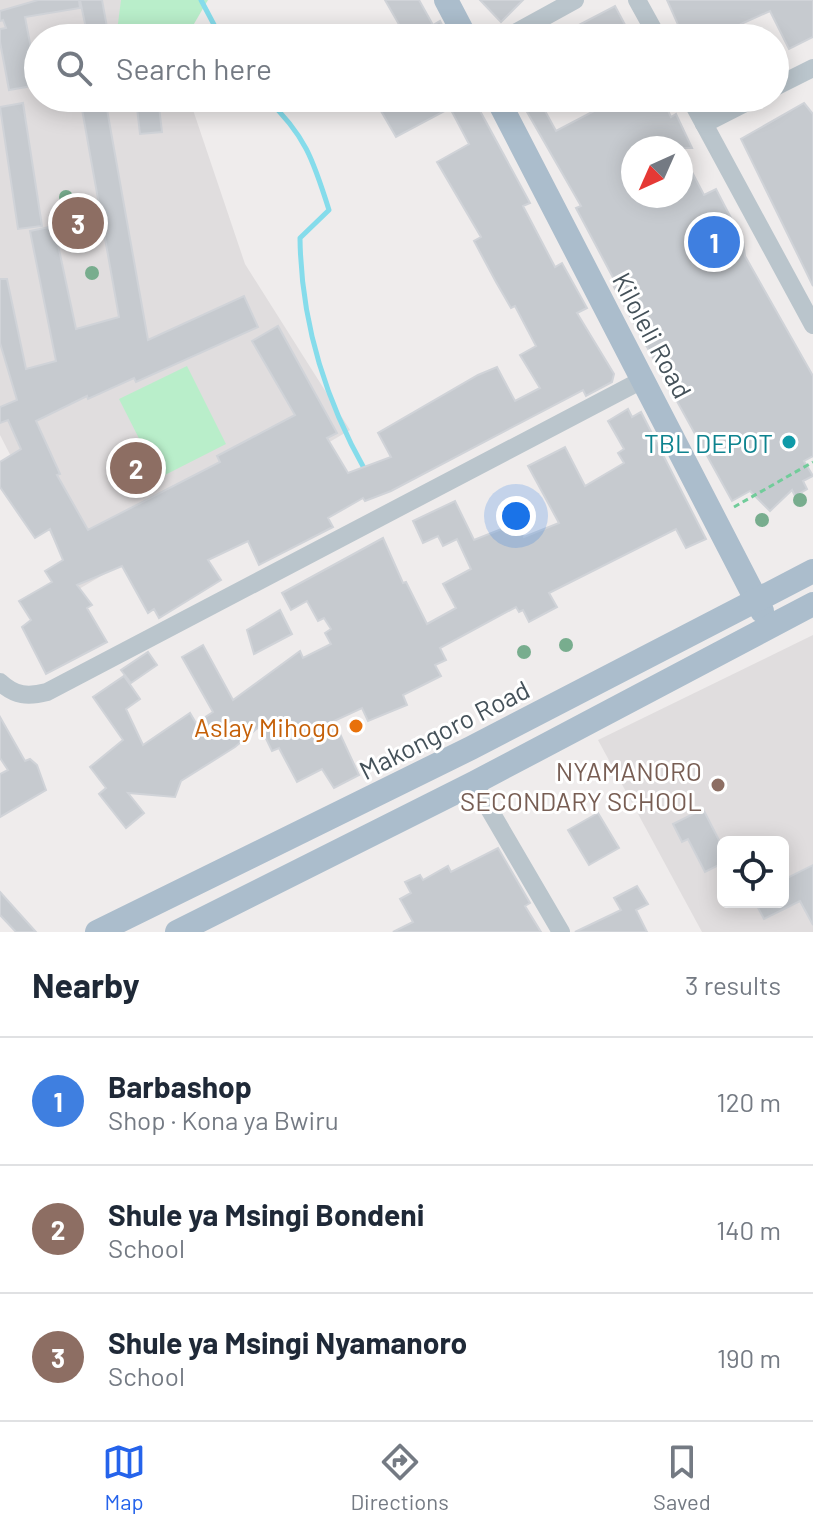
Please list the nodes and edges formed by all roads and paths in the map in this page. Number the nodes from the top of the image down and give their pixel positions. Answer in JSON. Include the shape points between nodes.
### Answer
{"nodes":[{"id":1,"x":446,"y":0,"type":"edge"},
{"id":2,"x":575,"y":0,"type":"edge"},
{"id":3,"x":637,"y":0,"type":"edge"},
{"id":4,"x":459,"y":24,"type":"edge"},
{"id":5,"x":531,"y":24,"type":"edge"},
{"id":6,"x":650,"y":24,"type":"edge"},
{"id":7,"x":813,"y":68,"type":"edge"},
{"id":8,"x":789,"y":80,"type":"edge"},
{"id":9,"x":504,"y":112,"type":"edge"},
{"id":10,"x":698,"y":112,"type":"edge"},
{"id":11,"x":728,"y":112,"type":"edge"},
{"id":12,"x":704,"y":124,"type":"junction"},
{"id":13,"x":805,"y":292,"type":"edge"},
{"id":14,"x":813,"y":325,"type":"edge"},
{"id":15,"x":644,"y":379,"type":"junction"},
{"id":16,"x":813,"y":462,"type":"edge"},
{"id":17,"x":716,"y":517,"type":"junction"},
{"id":18,"x":813,"y":571,"type":"edge"},
{"id":19,"x":756,"y":598,"type":"junction"},
{"id":20,"x":813,"y":604,"type":"edge"},
{"id":21,"x":770,"y":627,"type":"junction"},
{"id":22,"x":0,"y":682,"type":"edge"},
{"id":23,"x":474,"y":783,"type":"junction"},
{"id":24,"x":97,"y":932,"type":"edge"},
{"id":25,"x":177,"y":932,"type":"edge"},
{"id":26,"x":561,"y":932,"type":"edge"}],
"edges":[{"from":1,"to":4,"type":"main road"},
{"from":2,"to":5,"type":"street"},
{"from":3,"to":6,"type":"street"},
{"from":7,"to":8,"type":"street"},
{"from":9,"to":15,"type":"main road","name":"Kiloleli Road"},
{"from":10,"to":12,"type":"street"},
{"from":11,"to":12,"type":"street"},
{"from":12,"to":13,"type":"street"},
{"from":13,"to":14,"type":"street"},
{"from":15,"to":17,"type":"main road","name":"Kiloleli Road"},
{"from":15,"to":22,"type":"street","via":[[47,692],[28,696],[11,692]]},
{"from":16,"to":17,"type":"path"},
{"from":17,"to":19,"type":"main road","name":"Kiloleli Road"},
{"from":18,"to":19,"type":"main road","name":"Makongoro Road"},
{"from":19,"to":21,"type":"main road","name":"Kiloleli Road"},
{"from":19,"to":24,"type":"main road","name":"Makongoro Road","via":[[471,748]]},
{"from":20,"to":21,"type":"main road"},
{"from":21,"to":23,"type":"main road"},
{"from":23,"to":25,"type":"main road"},
{"from":23,"to":26,"type":"street"}]}
